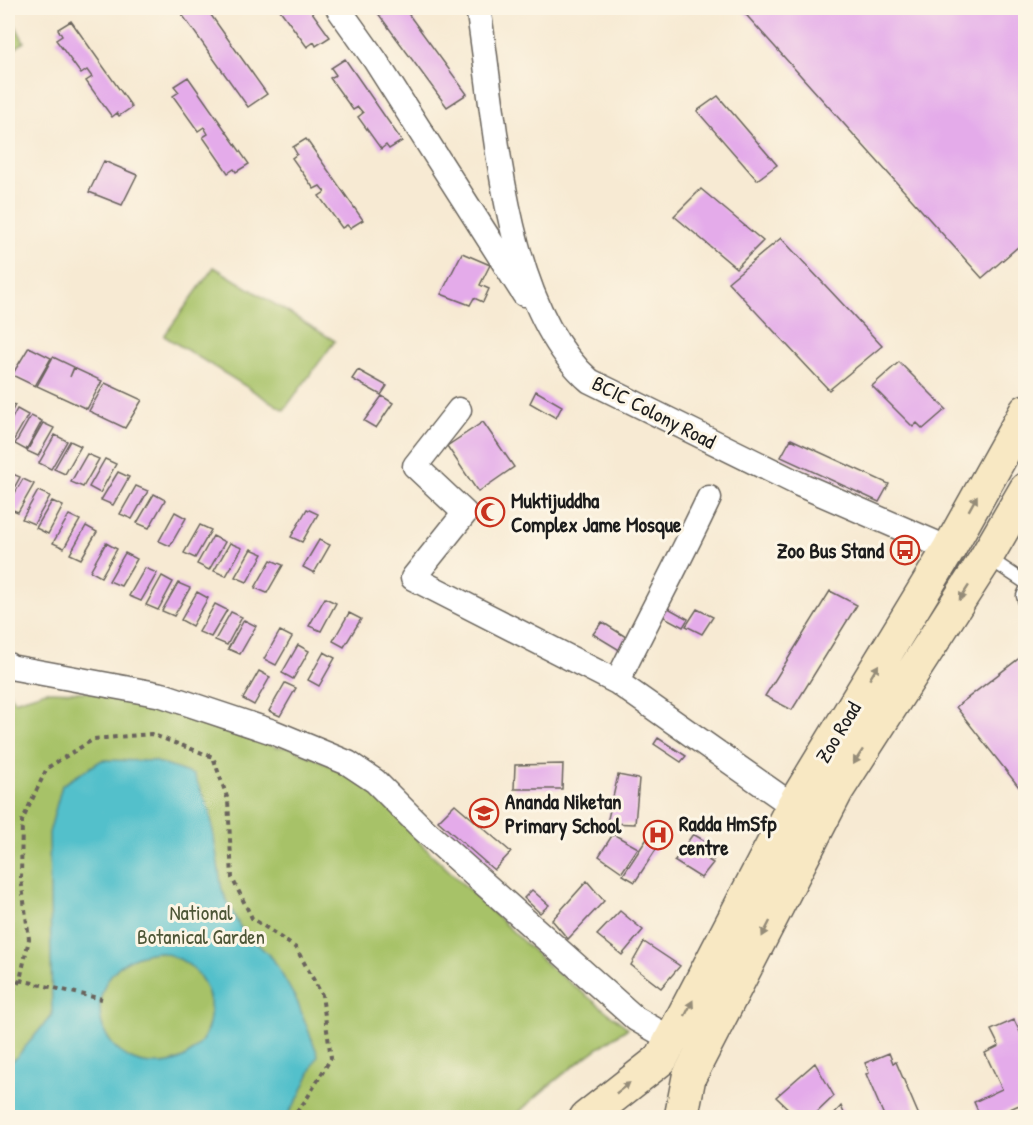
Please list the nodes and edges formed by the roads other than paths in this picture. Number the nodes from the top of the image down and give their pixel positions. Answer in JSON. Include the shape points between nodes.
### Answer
{"nodes":[{"id":1,"x":338,"y":8,"type":"edge"},
{"id":2,"x":478,"y":8,"type":"edge"},
{"id":3,"x":556,"y":344,"type":"junction"},
{"id":4,"x":459,"y":410,"type":"dead end"},
{"id":5,"x":1026,"y":411,"type":"edge"},
{"id":6,"x":1026,"y":489,"type":"edge"},
{"id":7,"x":709,"y":498,"type":"dead end"},
{"id":8,"x":949,"y":549,"type":"junction"},
{"id":9,"x":985,"y":560,"type":"junction"},
{"id":10,"x":1026,"y":583,"type":"edge"},
{"id":11,"x":1026,"y":589,"type":"edge"},
{"id":12,"x":1026,"y":606,"type":"edge"},
{"id":13,"x":8,"y":665,"type":"edge"},
{"id":14,"x":617,"y":682,"type":"junction"},
{"id":15,"x":793,"y":806,"type":"junction"},
{"id":16,"x":667,"y":1049,"type":"junction"},
{"id":17,"x":689,"y":1077,"type":"junction"},
{"id":18,"x":586,"y":1118,"type":"edge"},
{"id":19,"x":681,"y":1118,"type":"edge"}],
"edges":[{"from":1,"to":3,"type":"street"},
{"from":2,"to":3,"type":"street","name":"BCIC Colony Road","via":[[507,204],[530,284]]},
{"from":3,"to":8,"type":"street","name":"BCIC Colony Road","via":[[590,381],[799,484]]},
{"from":4,"to":14,"type":"street","via":[[415,466],[465,513],[413,578]]},
{"from":8,"to":5,"type":"main road","name":"Zoo Road","one_way":true},
{"from":6,"to":9,"type":"main road","name":"Zoo Road"},
{"from":7,"to":14,"type":"street"},
{"from":8,"to":9,"type":"main road"},
{"from":15,"to":8,"type":"main road","name":"Zoo Road","one_way":true},
{"from":9,"to":10,"type":"lane"},
{"from":9,"to":17,"type":"main road","name":"Zoo Road","one_way":true,"via":[[837,790]]},
{"from":11,"to":12,"type":"lane"},
{"from":13,"to":16,"type":"street","via":[[162,695],[273,732],[348,763],[375,781],[423,830]]},
{"from":14,"to":15,"type":"street"},
{"from":16,"to":15,"type":"main road","name":"Zoo Road","one_way":true},
{"from":16,"to":17,"type":"main road"},
{"from":18,"to":16,"type":"main road","name":"Zoo Road","one_way":true},
{"from":17,"to":19,"type":"main road","name":"Zoo Road"}]}
